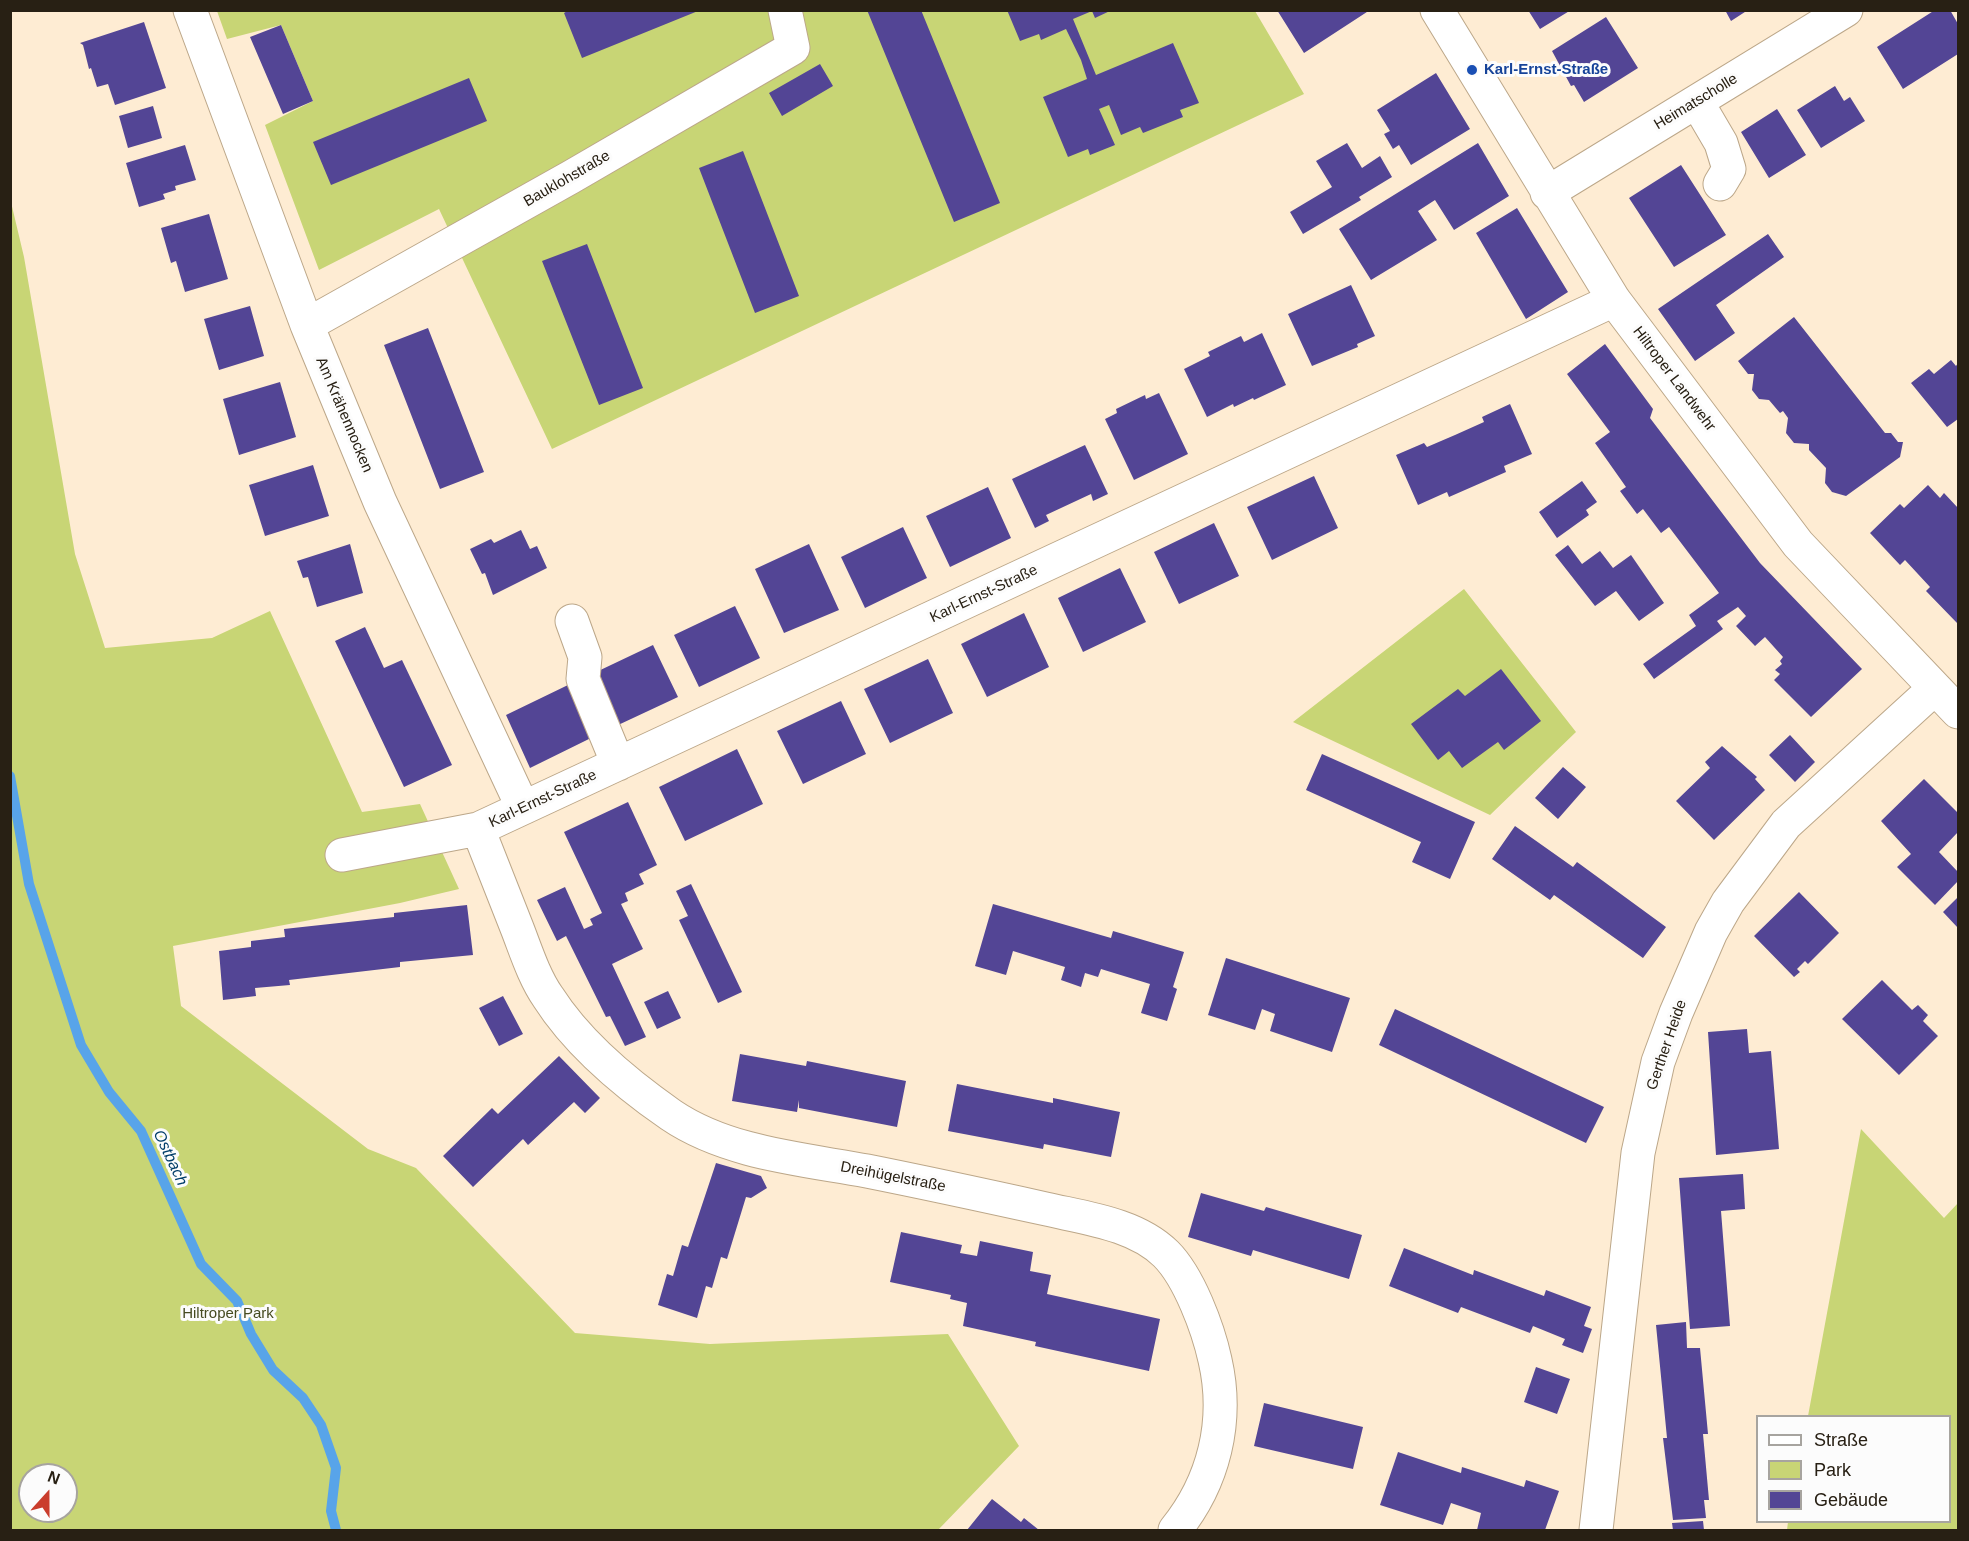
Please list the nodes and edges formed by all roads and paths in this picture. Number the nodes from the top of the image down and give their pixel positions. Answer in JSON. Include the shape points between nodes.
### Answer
{"nodes":[{"id":1,"x":190,"y":10,"type":"edge"},
{"id":2,"x":785,"y":10,"type":"edge"},
{"id":3,"x":1437,"y":10,"type":"edge"},
{"id":4,"x":1845,"y":10,"type":"edge"},
{"id":5,"x":1697,"y":102,"type":"junction"},
{"id":6,"x":1720,"y":184,"type":"dead end"},
{"id":7,"x":1547,"y":193,"type":"junction"},
{"id":8,"x":1614,"y":300,"type":"junction"},
{"id":9,"x":307,"y":325,"type":"junction"},
{"id":10,"x":572,"y":621,"type":"dead end"},
{"id":11,"x":1935,"y":687,"type":"junction"},
{"id":12,"x":1959,"y":712,"type":"edge"},
{"id":13,"x":618,"y":764,"type":"junction"},
{"id":14,"x":523,"y":808,"type":"junction"},
{"id":15,"x":478,"y":829,"type":"junction"},
{"id":16,"x":342,"y":855,"type":"dead end"},
{"id":17,"x":1175,"y":1530,"type":"edge"},
{"id":18,"x":1596,"y":1530,"type":"edge"}],
"edges":[{"from":1,"to":9,"type":"street","name":"Am Krähennocken"},
{"from":2,"to":9,"type":"street","name":"Bauklohstraße","via":[[793,48]]},
{"from":3,"to":7,"type":"street","name":"Hiltroper Landwehr"},
{"from":4,"to":5,"type":"street","name":"Heimatscholle"},
{"from":5,"to":6,"type":"street","via":[[1721,143],[1729,169]]},
{"from":5,"to":7,"type":"street","name":"Heimatscholle"},
{"from":7,"to":8,"type":"street","name":"Hiltroper Landwehr"},
{"from":8,"to":11,"type":"street","name":"Hiltroper Landwehr","via":[[1798,544]]},
{"from":8,"to":13,"type":"street","name":"Karl-Ernst-Straße"},
{"from":9,"to":14,"type":"street","name":"Am Krähennocken","via":[[380,502]]},
{"from":10,"to":13,"type":"street","via":[[585,657],[583,679]]},
{"from":11,"to":12,"type":"street","name":"Hiltroper Landwehr"},
{"from":11,"to":18,"type":"street","name":"Gerther Heide","via":[[1786,824],[1728,902],[1676,1013],[1658,1062],[1638,1153]]},
{"from":13,"to":14,"type":"street","name":"Karl-Ernst-Straße"},
{"from":14,"to":15,"type":"street","name":"Karl-Ernst-Straße"},
{"from":15,"to":16,"type":"street","name":"Karl-Ernst-Straße"},
{"from":15,"to":17,"type":"street","name":"Dreihügelstraße","via":[[547,996],[585,1044],[672,1116],[744,1147],[1121,1226],[1166,1254],[1191,1292],[1209,1335],[1220,1379],[1218,1442],[1210,1470],[1189,1513]]}]}
